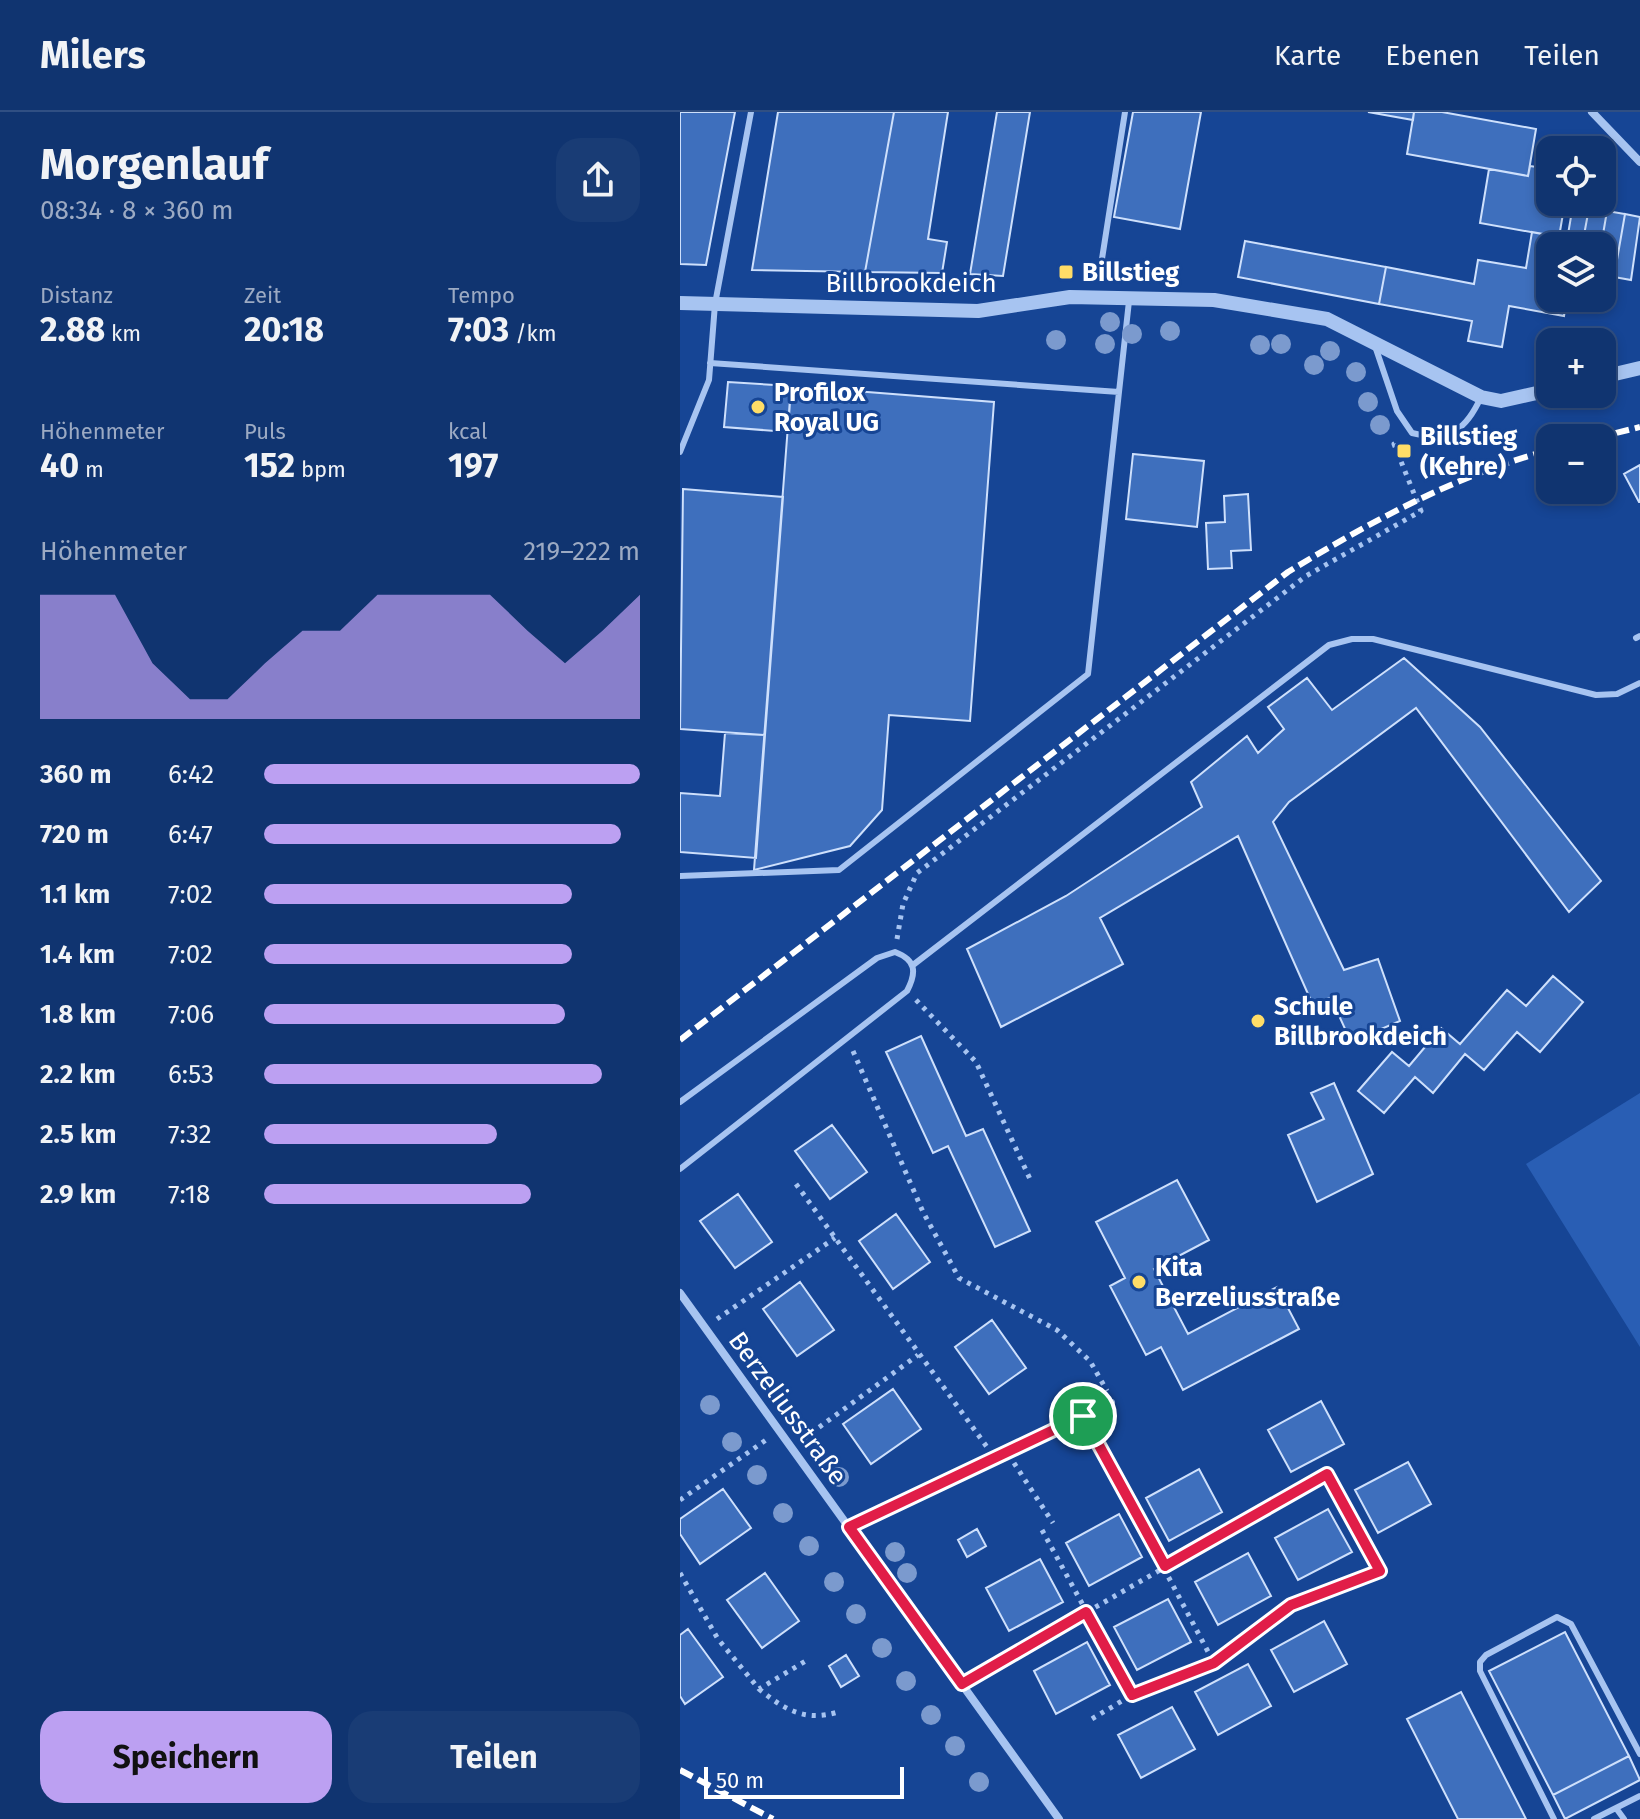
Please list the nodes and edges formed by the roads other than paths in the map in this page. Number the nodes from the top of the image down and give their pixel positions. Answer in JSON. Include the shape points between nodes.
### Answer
{"nodes":[{"id":1,"x":751,"y":112,"type":"edge"},
{"id":2,"x":1125,"y":112,"type":"edge"},
{"id":3,"x":1592,"y":112,"type":"edge"},
{"id":4,"x":1640,"y":162,"type":"edge"},
{"id":5,"x":1099,"y":278,"type":"dead end"},
{"id":6,"x":1129,"y":297,"type":"junction"},
{"id":7,"x":680,"y":303,"type":"edge"},
{"id":8,"x":715,"y":304,"type":"junction"},
{"id":9,"x":1373,"y":341,"type":"junction"},
{"id":10,"x":710,"y":363,"type":"junction"},
{"id":11,"x":1640,"y":368,"type":"edge"},
{"id":12,"x":1616,"y":374,"type":"edge"},
{"id":13,"x":1119,"y":392,"type":"junction"},
{"id":14,"x":1536,"y":393,"type":"edge"},
{"id":15,"x":1481,"y":397,"type":"junction"},
{"id":16,"x":680,"y":452,"type":"edge"},
{"id":17,"x":1640,"y":683,"type":"edge"},
{"id":18,"x":680,"y":876,"type":"edge"},
{"id":19,"x":913,"y":965,"type":"junction"},
{"id":20,"x":680,"y":1102,"type":"edge"},
{"id":21,"x":680,"y":1169,"type":"edge"},
{"id":22,"x":680,"y":1293,"type":"edge"},
{"id":23,"x":1112,"y":1402,"type":"road end"},
{"id":24,"x":849,"y":1527,"type":"junction"},
{"id":25,"x":1640,"y":1754,"type":"edge"},
{"id":26,"x":1640,"y":1796,"type":"edge"},
{"id":27,"x":1616,"y":1808,"type":"junction"},
{"id":28,"x":1059,"y":1819,"type":"edge"},
{"id":29,"x":1554,"y":1819,"type":"edge"},
{"id":30,"x":1594,"y":1819,"type":"edge"},
{"id":31,"x":1624,"y":1819,"type":"edge"}],
"edges":[{"from":1,"to":8,"type":"lane"},
{"from":2,"to":5,"type":"lane"},
{"from":3,"to":4,"type":"street"},
{"from":6,"to":8,"type":"street","name":"Billbrookdeich","via":[[1070,297],[978,311]]},
{"from":6,"to":9,"type":"street","name":"Billbrookdeich","via":[[1214,300],[1327,319]]},
{"from":6,"to":13,"type":"lane"},
{"from":7,"to":8,"type":"street","name":"Billbrookdeich"},
{"from":8,"to":10,"type":"lane"},
{"from":9,"to":15,"type":"street","name":"Billbrookdeich"},
{"from":9,"to":15,"type":"lane","via":[[1397,411],[1412,433],[1444,436],[1455,431],[1470,420]]},
{"from":10,"to":13,"type":"lane"},
{"from":10,"to":16,"type":"lane","via":[[709,380]]},
{"from":11,"to":12,"type":"street"},
{"from":13,"to":18,"type":"lane","via":[[1088,674],[839,870]]},
{"from":14,"to":15,"type":"street","name":"Billbrookdeich","via":[[1501,401]]},
{"from":17,"to":19,"type":"lane","via":[[1617,694],[1596,695],[1373,639],[1329,645]]},
{"from":19,"to":20,"type":"lane","via":[[895,952],[877,958]]},
{"from":19,"to":21,"type":"lane","via":[[915,976],[907,991]]},
{"from":22,"to":24,"type":"street","name":"Berzeliusstraße"},
{"from":23,"to":24,"type":"lane"},
{"from":24,"to":28,"type":"street","name":"Berzeliusstraße"},
{"from":25,"to":29,"type":"lane","via":[[1564,1617],[1486,1655],[1480,1671]]},
{"from":26,"to":27,"type":"lane"},
{"from":27,"to":30,"type":"lane"},
{"from":27,"to":31,"type":"lane"}]}
